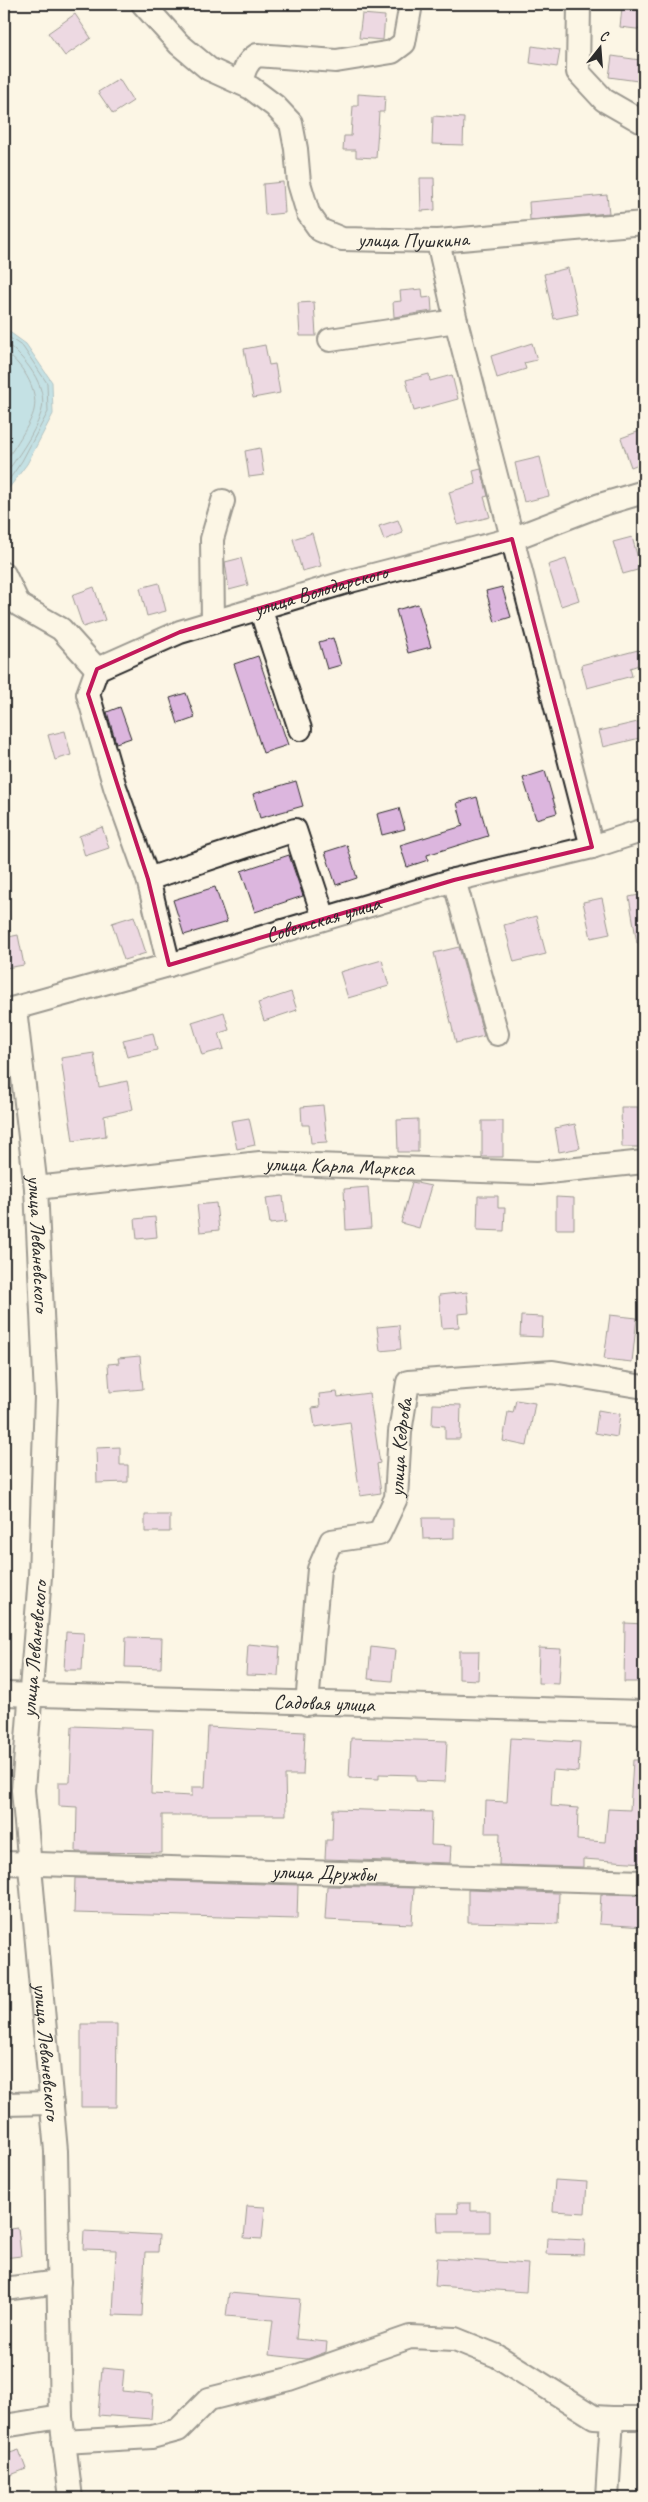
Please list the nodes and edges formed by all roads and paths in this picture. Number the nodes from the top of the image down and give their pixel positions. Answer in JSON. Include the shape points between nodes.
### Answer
{"nodes":[{"id":1,"x":143,"y":4,"type":"edge"},
{"id":2,"x":411,"y":4,"type":"edge"},
{"id":3,"x":579,"y":4,"type":"edge"},
{"id":4,"x":241,"y":83,"type":"junction"},
{"id":5,"x":644,"y":123,"type":"edge"},
{"id":6,"x":644,"y":223,"type":"edge"},
{"id":7,"x":438,"y":241,"type":"junction"},
{"id":8,"x":456,"y":321,"type":"junction"},
{"id":9,"x":330,"y":340,"type":"dead end"},
{"id":10,"x":644,"y":492,"type":"edge"},
{"id":11,"x":223,"y":501,"type":"dead end"},
{"id":12,"x":512,"y":539,"type":"junction"},
{"id":13,"x":4,"y":574,"type":"edge"},
{"id":14,"x":260,"y":608,"type":"junction"},
{"id":15,"x":11,"y":609,"type":"edge"},
{"id":16,"x":213,"y":622,"type":"junction"},
{"id":17,"x":97,"y":669,"type":"junction"},
{"id":18,"x":300,"y":729,"type":"dead end"},
{"id":19,"x":644,"y":830,"type":"edge"},
{"id":20,"x":592,"y":847,"type":"junction"},
{"id":21,"x":148,"y":879,"type":"junction"},
{"id":22,"x":454,"y":880,"type":"junction"},
{"id":23,"x":324,"y":918,"type":"junction"},
{"id":24,"x":170,"y":965,"type":"junction"},
{"id":25,"x":10,"y":1010,"type":"edge"},
{"id":26,"x":497,"y":1034,"type":"dead end"},
{"id":27,"x":644,"y":1162,"type":"edge"},
{"id":28,"x":36,"y":1188,"type":"junction"},
{"id":29,"x":644,"y":1387,"type":"edge"},
{"id":30,"x":4,"y":1694,"type":"edge"},
{"id":31,"x":29,"y":1694,"type":"junction"},
{"id":32,"x":307,"y":1704,"type":"junction"},
{"id":33,"x":644,"y":1712,"type":"edge"},
{"id":34,"x":4,"y":1863,"type":"edge"},
{"id":35,"x":29,"y":1864,"type":"junction"},
{"id":36,"x":644,"y":1882,"type":"edge"},
{"id":37,"x":52,"y":2103,"type":"junction"},
{"id":38,"x":4,"y":2104,"type":"edge"},
{"id":39,"x":59,"y":2282,"type":"junction"},
{"id":40,"x":4,"y":2288,"type":"edge"},
{"id":41,"x":61,"y":2417,"type":"junction"},
{"id":42,"x":612,"y":2418,"type":"junction"},
{"id":43,"x":644,"y":2418,"type":"edge"},
{"id":44,"x":4,"y":2426,"type":"edge"},
{"id":45,"x":63,"y":2442,"type":"junction"},
{"id":46,"x":71,"y":2498,"type":"edge"},
{"id":47,"x":607,"y":2498,"type":"edge"}],
"edges":[{"from":1,"to":4,"type":"street","name":"улица Пушкина","via":[[178,44],[209,69]]},
{"from":2,"to":4,"type":"street","via":[[404,43],[392,52],[336,61],[257,54],[245,68]]},
{"from":3,"to":5,"type":"street","via":[[578,72],[604,100]]},
{"from":4,"to":7,"type":"street","name":"улица Пушкина","via":[[274,106],[291,123],[299,182],[308,213],[320,230],[342,239]]},
{"from":6,"to":7,"type":"street","name":"улица Пушкина"},
{"from":7,"to":8,"type":"street"},
{"from":8,"to":9,"type":"street"},
{"from":8,"to":12,"type":"street"},
{"from":10,"to":12,"type":"street","name":"улица Володарского","via":[[600,505]]},
{"from":11,"to":16,"type":"street","via":[[212,539]]},
{"from":12,"to":14,"type":"street","name":"улица Володарского","via":[[350,580]]},
{"from":12,"to":20,"type":"street"},
{"from":13,"to":15,"type":"street"},
{"from":14,"to":16,"type":"street","name":"улица Володарского"},
{"from":14,"to":18,"type":"street"},
{"from":15,"to":17,"type":"street","via":[[61,629]]},
{"from":16,"to":17,"type":"street","name":"улица Володарского","via":[[180,632]]},
{"from":17,"to":21,"type":"street","via":[[88,694],[115,788]]},
{"from":19,"to":20,"type":"street","name":"Советская улица"},
{"from":20,"to":22,"type":"street","name":"Советская улица"},
{"from":21,"to":23,"type":"street","via":[[295,830]]},
{"from":21,"to":24,"type":"street"},
{"from":22,"to":23,"type":"street","name":"Советская улица"},
{"from":22,"to":26,"type":"street"},
{"from":23,"to":24,"type":"street","name":"Советская улица"},
{"from":24,"to":25,"type":"street","name":"Советская улица"},
{"from":25,"to":28,"type":"street","name":"улица Леваневского"},
{"from":27,"to":28,"type":"street","name":"улица Карла Маркса","via":[[538,1173],[260,1163]]},
{"from":28,"to":31,"type":"street","name":"улица Леваневского","via":[[46,1396],[40,1576]]},
{"from":29,"to":32,"type":"street","name":"улица Кедрова","via":[[552,1372],[408,1382],[400,1432],[396,1498],[380,1534],[331,1541],[319,1569]]},
{"from":30,"to":31,"type":"street","name":"Садовая улица"},
{"from":31,"to":32,"type":"street","name":"Садовая улица"},
{"from":31,"to":35,"type":"street","name":"улица Леваневского","via":[[23,1790]]},
{"from":32,"to":33,"type":"street","name":"Садовая улица"},
{"from":34,"to":35,"type":"street","name":"улица Дружбы"},
{"from":35,"to":36,"type":"street","name":"улица Дружбы"},
{"from":35,"to":37,"type":"street","name":"улица Леваневского"},
{"from":37,"to":38,"type":"street"},
{"from":37,"to":39,"type":"street","name":"улица Леваневского"},
{"from":39,"to":40,"type":"street"},
{"from":39,"to":41,"type":"street","name":"улица Леваневского"},
{"from":41,"to":44,"type":"street"},
{"from":41,"to":45,"type":"street","name":"улица Леваневского"},
{"from":42,"to":43,"type":"street"},
{"from":42,"to":45,"type":"street","via":[[594,2417],[497,2356],[455,2339],[410,2337],[289,2379],[209,2399],[178,2430],[152,2437]]},
{"from":42,"to":47,"type":"street"},
{"from":45,"to":46,"type":"street","name":"улица Леваневского"}]}
